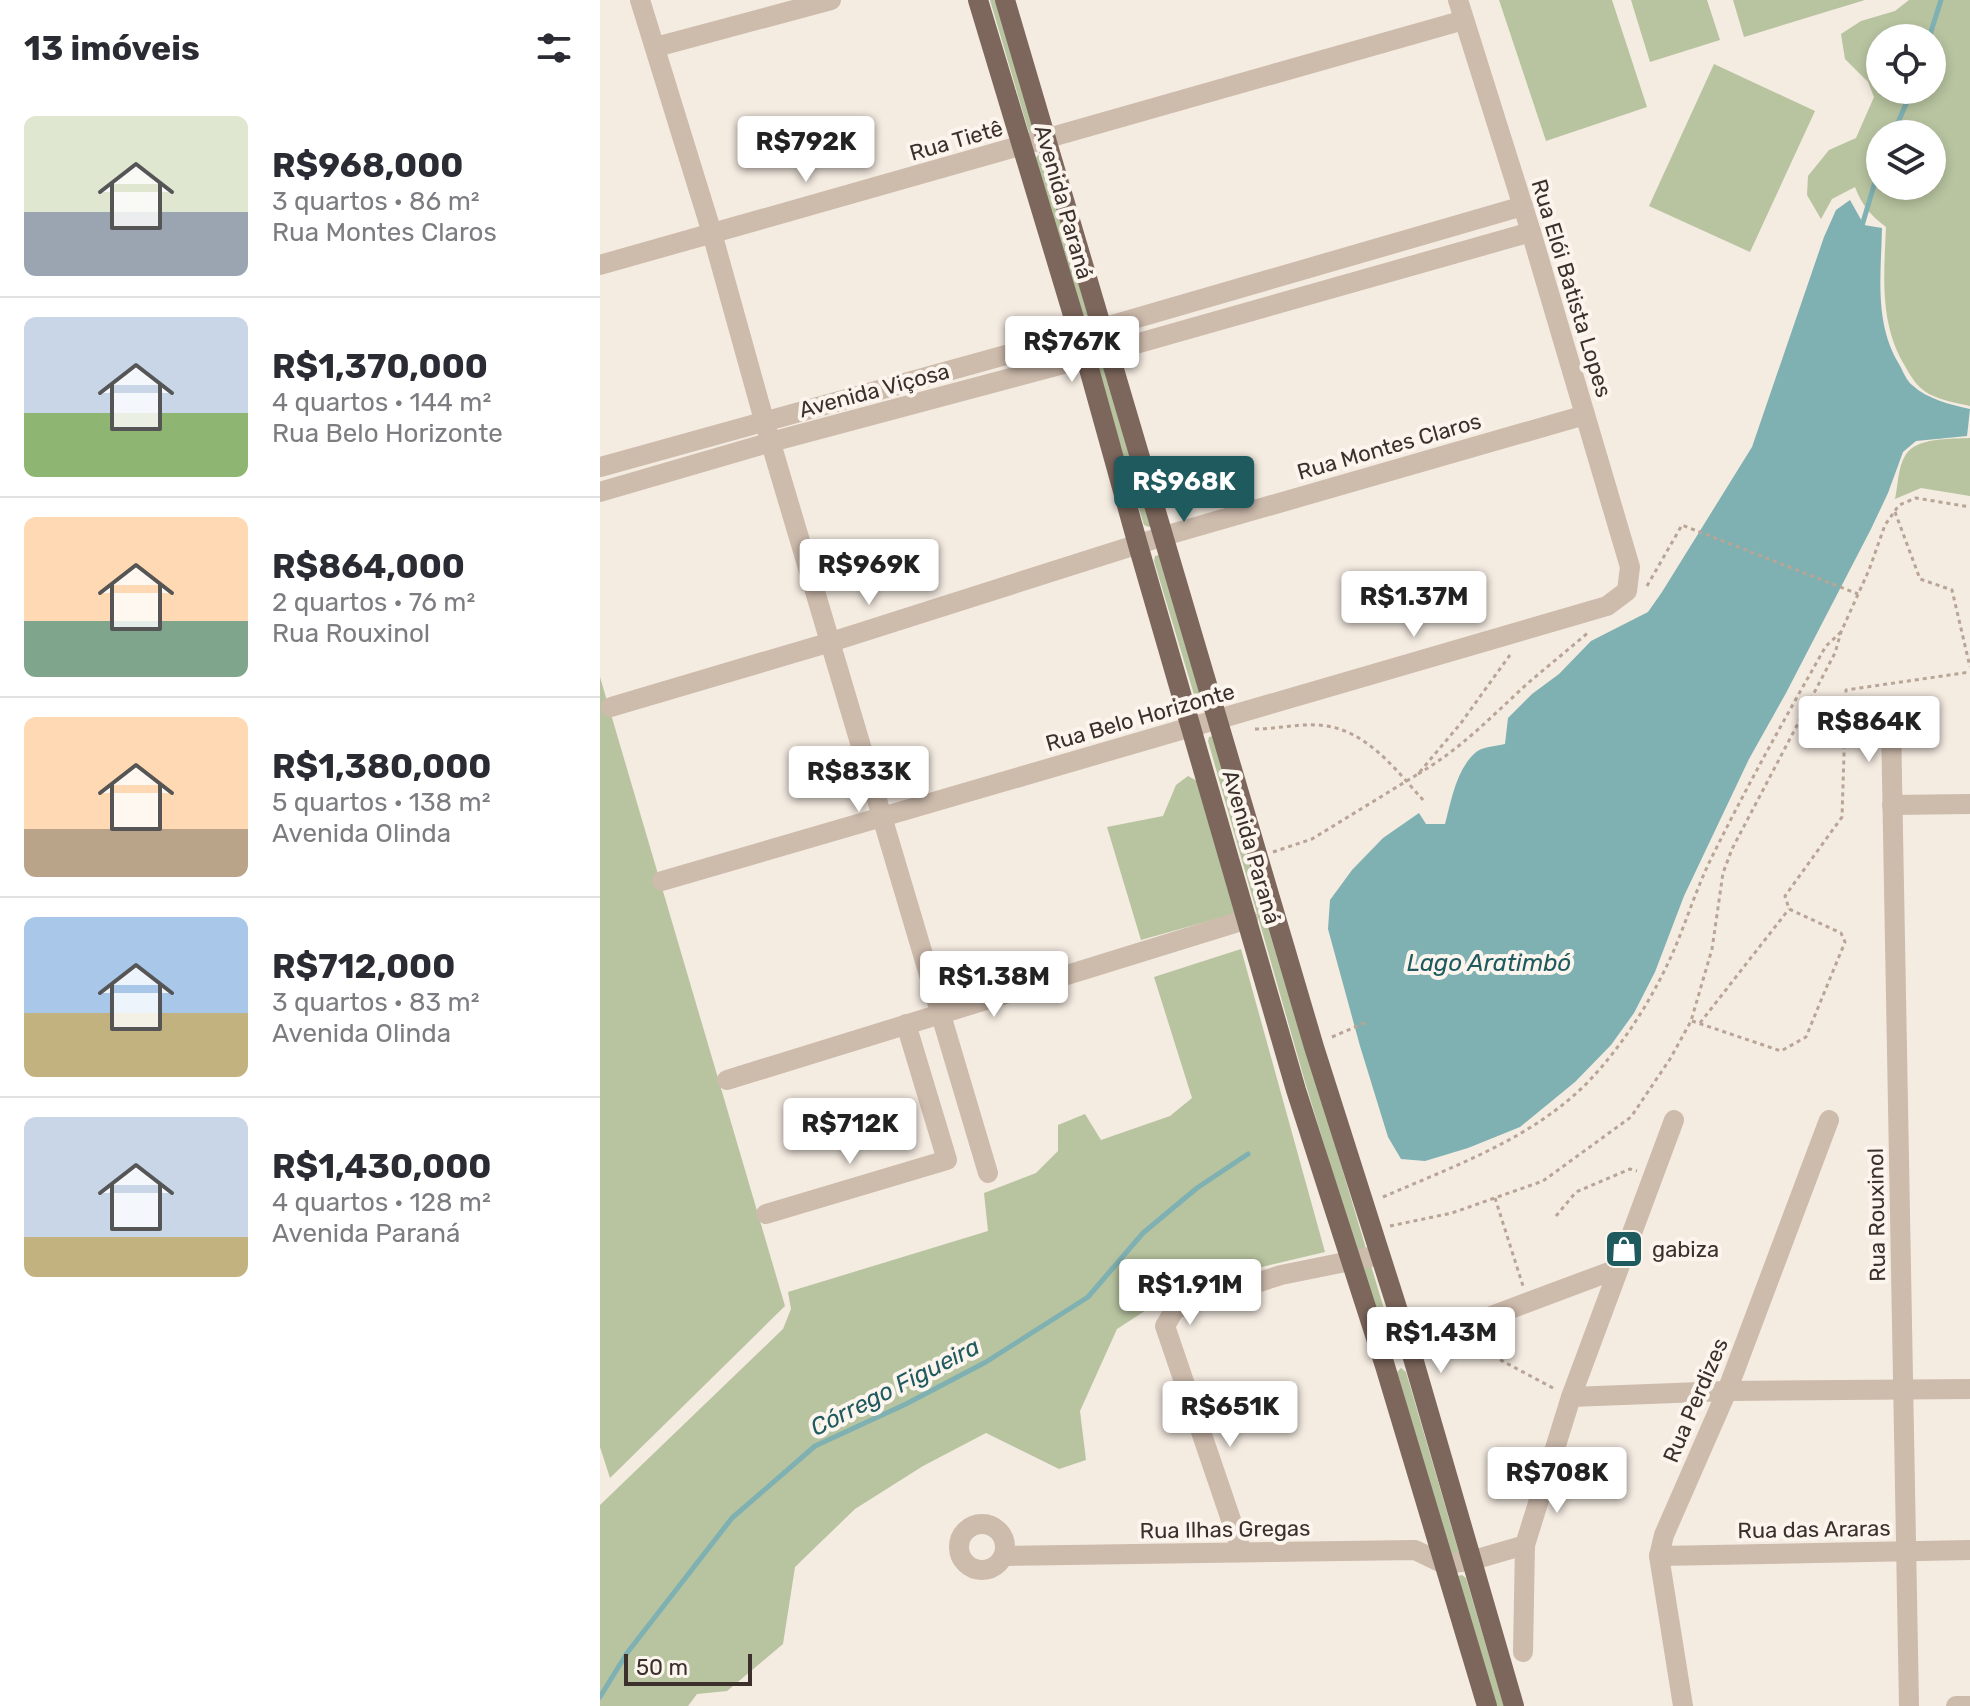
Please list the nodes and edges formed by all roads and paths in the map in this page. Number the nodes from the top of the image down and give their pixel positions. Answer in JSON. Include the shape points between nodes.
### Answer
{"nodes":[{"id":1,"x":640,"y":0,"type":"edge"},
{"id":2,"x":831,"y":0,"type":"edge"},
{"id":3,"x":978,"y":0,"type":"edge"},
{"id":4,"x":1005,"y":0,"type":"edge"},
{"id":5,"x":1458,"y":0,"type":"edge"},
{"id":6,"x":1464,"y":20,"type":"junction"},
{"id":7,"x":656,"y":47,"type":"junction"},
{"id":8,"x":1047,"y":138,"type":"junction"},
{"id":9,"x":1023,"y":146,"type":"junction"},
{"id":10,"x":1523,"y":206,"type":"junction"},
{"id":11,"x":1531,"y":232,"type":"junction"},
{"id":12,"x":712,"y":233,"type":"junction"},
{"id":13,"x":600,"y":265,"type":"edge"},
{"id":14,"x":1102,"y":328,"type":"junction"},
{"id":15,"x":1078,"y":335,"type":"junction"},
{"id":16,"x":1109,"y":351,"type":"junction"},
{"id":17,"x":1086,"y":358,"type":"junction"},
{"id":18,"x":1585,"y":415,"type":"junction"},
{"id":19,"x":764,"y":420,"type":"junction"},
{"id":20,"x":771,"y":442,"type":"junction"},
{"id":21,"x":600,"y":467,"type":"edge"},
{"id":22,"x":600,"y":492,"type":"edge"},
{"id":23,"x":1970,"y":507,"type":"edge"},
{"id":24,"x":1895,"y":512,"type":"junction"},
{"id":25,"x":1164,"y":536,"type":"junction"},
{"id":26,"x":1138,"y":545,"type":"junction"},
{"id":27,"x":1647,"y":585,"type":"dead end"},
{"id":28,"x":1627,"y":591,"type":"joint"},
{"id":29,"x":1858,"y":594,"type":"junction"},
{"id":30,"x":1529,"y":629,"type":"junction"},
{"id":31,"x":1593,"y":629,"type":"dead end"},
{"id":32,"x":1841,"y":632,"type":"junction"},
{"id":33,"x":831,"y":642,"type":"junction"},
{"id":34,"x":1970,"y":670,"type":"edge"},
{"id":35,"x":611,"y":707,"type":"dead end"},
{"id":36,"x":1227,"y":716,"type":"junction"},
{"id":37,"x":1891,"y":723,"type":"dead end"},
{"id":38,"x":1192,"y":727,"type":"junction"},
{"id":39,"x":1418,"y":774,"type":"junction"},
{"id":40,"x":1407,"y":783,"type":"junction"},
{"id":41,"x":1424,"y":801,"type":"dead end"},
{"id":42,"x":1970,"y":804,"type":"edge"},
{"id":43,"x":1892,"y":805,"type":"junction"},
{"id":44,"x":883,"y":817,"type":"junction"},
{"id":45,"x":1260,"y":857,"type":"junction"},
{"id":46,"x":662,"y":881,"type":"dead end"},
{"id":47,"x":1789,"y":909,"type":"junction"},
{"id":48,"x":1248,"y":919,"type":"junction"},
{"id":49,"x":940,"y":1013,"type":"junction"},
{"id":50,"x":1369,"y":1021,"type":"dead end"},
{"id":51,"x":1691,"y":1021,"type":"junction"},
{"id":52,"x":906,"y":1024,"type":"junction"},
{"id":53,"x":1700,"y":1024,"type":"junction"},
{"id":54,"x":1328,"y":1039,"type":"dead end"},
{"id":55,"x":727,"y":1080,"type":"dead end"},
{"id":56,"x":1674,"y":1120,"type":"dead end"},
{"id":57,"x":1829,"y":1120,"type":"dead end"},
{"id":58,"x":988,"y":1173,"type":"dead end"},
{"id":59,"x":1652,"y":1176,"type":"junction"},
{"id":60,"x":1495,"y":1198,"type":"junction"},
{"id":61,"x":1364,"y":1205,"type":"junction"},
{"id":62,"x":766,"y":1214,"type":"dead end"},
{"id":63,"x":1556,"y":1216,"type":"dead end"},
{"id":64,"x":1372,"y":1230,"type":"junction"},
{"id":65,"x":1380,"y":1255,"type":"junction"},
{"id":66,"x":1352,"y":1261,"type":"junction"},
{"id":67,"x":1617,"y":1269,"type":"junction"},
{"id":68,"x":1518,"y":1304,"type":"junction"},
{"id":69,"x":1443,"y":1334,"type":"dead end"},
{"id":70,"x":1493,"y":1356,"type":"junction"},
{"id":71,"x":1413,"y":1358,"type":"junction"},
{"id":72,"x":1970,"y":1389,"type":"edge"},
{"id":73,"x":1727,"y":1391,"type":"junction"},
{"id":74,"x":1904,"y":1391,"type":"junction"},
{"id":75,"x":1571,"y":1397,"type":"junction"},
{"id":76,"x":1525,"y":1545,"type":"junction"},
{"id":77,"x":1970,"y":1550,"type":"edge"},
{"id":78,"x":1905,"y":1551,"type":"junction"},
{"id":79,"x":1242,"y":1552,"type":"junction"},
{"id":80,"x":1004,"y":1556,"type":"dead end"},
{"id":81,"x":1659,"y":1556,"type":"junction"},
{"id":82,"x":1470,"y":1561,"type":"junction"},
{"id":83,"x":1444,"y":1564,"type":"junction"},
{"id":84,"x":1523,"y":1652,"type":"dead end"},
{"id":85,"x":1487,"y":1706,"type":"edge"},
{"id":86,"x":1514,"y":1706,"type":"edge"},
{"id":87,"x":1683,"y":1706,"type":"edge"},
{"id":88,"x":1909,"y":1706,"type":"edge"},
{"id":89,"x":1956,"y":1706,"type":"edge"},
{"id":90,"x":1970,"y":1706,"type":"edge"}],
"edges":[{"from":1,"to":7,"type":"street"},
{"from":2,"to":7,"type":"street"},
{"from":3,"to":9,"type":"main road","name":"Avenida Paraná"},
{"from":4,"to":8,"type":"main road","name":"Avenida Paraná"},
{"from":5,"to":6,"type":"street","name":"Rua Elói Batista Lopes"},
{"from":6,"to":8,"type":"street","name":"Rua Tietê"},
{"from":6,"to":10,"type":"street","name":"Rua Elói Batista Lopes"},
{"from":7,"to":12,"type":"street"},
{"from":8,"to":9,"type":"street","name":"Rua Tietê"},
{"from":8,"to":14,"type":"main road","name":"Avenida Paraná"},
{"from":9,"to":12,"type":"street","name":"Rua Tietê"},
{"from":9,"to":15,"type":"main road","name":"Avenida Paraná"},
{"from":10,"to":11,"type":"street","name":"Rua Elói Batista Lopes"},
{"from":10,"to":14,"type":"street","name":"Avenida Viçosa"},
{"from":11,"to":16,"type":"street","name":"Avenida Viçosa"},
{"from":11,"to":18,"type":"street","name":"Rua Elói Batista Lopes"},
{"from":12,"to":13,"type":"street","name":"Rua Tietê"},
{"from":12,"to":19,"type":"street"},
{"from":14,"to":15,"type":"street","name":"Avenida Viçosa"},
{"from":14,"to":16,"type":"main road","name":"Avenida Paraná"},
{"from":15,"to":17,"type":"main road","name":"Avenida Paraná"},
{"from":15,"to":19,"type":"street","name":"Avenida Viçosa"},
{"from":16,"to":17,"type":"street","name":"Avenida Viçosa"},
{"from":16,"to":25,"type":"main road","name":"Avenida Paraná"},
{"from":17,"to":20,"type":"street","name":"Avenida Viçosa"},
{"from":17,"to":26,"type":"main road","name":"Avenida Paraná"},
{"from":18,"to":25,"type":"street","name":"Rua Montes Claros"},
{"from":18,"to":28,"type":"street","name":"Rua Elói Batista Lopes","via":[[1630,567]]},
{"from":19,"to":20,"type":"street"},
{"from":19,"to":21,"type":"street","name":"Avenida Viçosa"},
{"from":20,"to":22,"type":"street","name":"Avenida Viçosa"},
{"from":20,"to":33,"type":"street"},
{"from":23,"to":24,"type":"path","via":[[1916,498]]},
{"from":24,"to":29,"type":"path"},
{"from":24,"to":34,"type":"path","via":[[1920,579],[1952,590]]},
{"from":25,"to":26,"type":"street","name":"Rua Montes Claros"},
{"from":25,"to":36,"type":"main road","name":"Avenida Paraná"},
{"from":26,"to":33,"type":"street","name":"Rua Montes Claros"},
{"from":26,"to":38,"type":"main road","name":"Avenida Paraná"},
{"from":27,"to":29,"type":"path","via":[[1682,525]]},
{"from":28,"to":30,"type":"street","name":"Rua Belo Horizonte","via":[[1607,606]]},
{"from":29,"to":32,"type":"path"},
{"from":30,"to":36,"type":"street","name":"Rua Belo Horizonte"},
{"from":30,"to":39,"type":"path"},
{"from":31,"to":39,"type":"path","via":[[1482,728]]},
{"from":32,"to":51,"type":"path","via":[[1835,653],[1732,849]]},
{"from":32,"to":61,"type":"path","via":[[1826,646],[1762,759],[1648,1001],[1588,1082],[1548,1116],[1501,1145]]},
{"from":33,"to":35,"type":"street","name":"Rua Montes Claros"},
{"from":33,"to":44,"type":"street"},
{"from":34,"to":47,"type":"path","via":[[1846,690],[1842,817],[1785,896]]},
{"from":36,"to":38,"type":"street","name":"Rua Belo Horizonte"},
{"from":36,"to":40,"type":"path","via":[[1253,729],[1318,724],[1354,735],[1380,752]]},
{"from":36,"to":45,"type":"main road","name":"Avenida Paraná"},
{"from":37,"to":43,"type":"street","name":"Rua Rouxinol"},
{"from":38,"to":44,"type":"street","name":"Rua Belo Horizonte"},
{"from":38,"to":48,"type":"main road","name":"Avenida Paraná"},
{"from":39,"to":40,"type":"path"},
{"from":40,"to":41,"type":"path"},
{"from":40,"to":45,"type":"path","via":[[1312,839]]},
{"from":42,"to":43,"type":"street"},
{"from":43,"to":74,"type":"street","name":"Rua Rouxinol"},
{"from":44,"to":46,"type":"street","name":"Rua Belo Horizonte"},
{"from":44,"to":49,"type":"street"},
{"from":45,"to":61,"type":"main road","name":"Avenida Paraná"},
{"from":47,"to":53,"type":"path"},
{"from":47,"to":53,"type":"path","via":[[1841,933],[1845,942],[1806,1037],[1781,1051]]},
{"from":48,"to":49,"type":"street"},
{"from":48,"to":66,"type":"main road","name":"Avenida Paraná"},
{"from":49,"to":52,"type":"street"},
{"from":49,"to":58,"type":"street"},
{"from":50,"to":54,"type":"path"},
{"from":51,"to":53,"type":"path"},
{"from":51,"to":60,"type":"path","via":[[1631,1117],[1543,1181]]},
{"from":52,"to":55,"type":"street"},
{"from":52,"to":62,"type":"street","via":[[947,1160]]},
{"from":56,"to":59,"type":"street"},
{"from":57,"to":73,"type":"street","name":"Rua Perdizes"},
{"from":59,"to":63,"type":"path","via":[[1630,1169],[1576,1192]]},
{"from":59,"to":67,"type":"street"},
{"from":60,"to":64,"type":"path"},
{"from":60,"to":68,"type":"path"},
{"from":61,"to":64,"type":"main road","name":"Avenida Paraná"},
{"from":64,"to":65,"type":"main road","name":"Avenida Paraná"},
{"from":65,"to":66,"type":"street"},
{"from":65,"to":71,"type":"main road","name":"Avenida Paraná"},
{"from":66,"to":79,"type":"street","via":[[1281,1275],[1175,1309],[1165,1326]]},
{"from":66,"to":83,"type":"main road","name":"Avenida Paraná"},
{"from":67,"to":68,"type":"street"},
{"from":67,"to":75,"type":"street"},
{"from":68,"to":69,"type":"street"},
{"from":68,"to":70,"type":"path"},
{"from":70,"to":71,"type":"path"},
{"from":70,"to":75,"type":"path"},
{"from":71,"to":82,"type":"main road","name":"Avenida Paraná"},
{"from":72,"to":74,"type":"street"},
{"from":73,"to":74,"type":"street"},
{"from":73,"to":75,"type":"street"},
{"from":73,"to":81,"type":"street","name":"Rua Perdizes"},
{"from":74,"to":78,"type":"street","name":"Rua Rouxinol"},
{"from":75,"to":76,"type":"street"},
{"from":76,"to":82,"type":"street"},
{"from":76,"to":84,"type":"street"},
{"from":77,"to":78,"type":"street","name":"Rua das Araras"},
{"from":78,"to":81,"type":"street","name":"Rua das Araras"},
{"from":78,"to":88,"type":"street","name":"Rua Rouxinol"},
{"from":79,"to":80,"type":"street","name":"Rua Ilhas Gregas"},
{"from":79,"to":83,"type":"street","name":"Rua Ilhas Gregas","via":[[1415,1550]]},
{"from":81,"to":87,"type":"street","name":"Rua Perdizes"},
{"from":82,"to":83,"type":"street"},
{"from":82,"to":86,"type":"main road","name":"Avenida Paraná"},
{"from":83,"to":85,"type":"main road","name":"Avenida Paraná"},
{"from":89,"to":90,"type":"street"}]}
